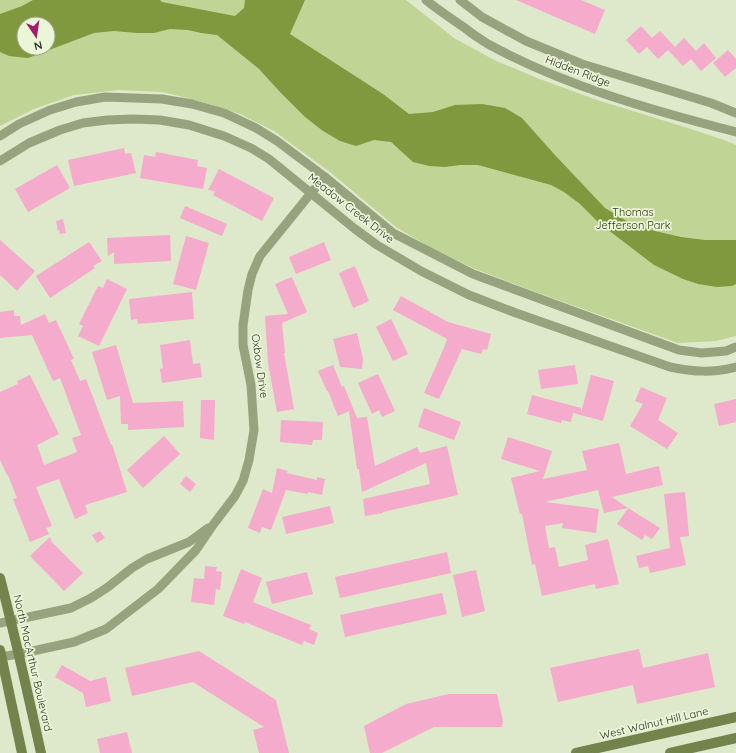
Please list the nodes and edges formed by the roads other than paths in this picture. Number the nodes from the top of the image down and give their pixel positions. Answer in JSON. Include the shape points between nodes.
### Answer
{"nodes":[{"id":1,"x":426,"y":0,"type":"edge"},
{"id":2,"x":460,"y":0,"type":"edge"},
{"id":3,"x":736,"y":113,"type":"edge"},
{"id":4,"x":736,"y":132,"type":"edge"},
{"id":5,"x":0,"y":136,"type":"edge"},
{"id":6,"x":0,"y":161,"type":"edge"},
{"id":7,"x":325,"y":177,"type":"junction"},
{"id":8,"x":312,"y":193,"type":"junction"},
{"id":9,"x":736,"y":347,"type":"edge"},
{"id":10,"x":736,"y":367,"type":"edge"},
{"id":11,"x":213,"y":525,"type":"junction"},
{"id":12,"x":0,"y":578,"type":"edge"},
{"id":13,"x":11,"y":621,"type":"junction"},
{"id":14,"x":0,"y":623,"type":"edge"},
{"id":15,"x":19,"y":654,"type":"junction"},
{"id":16,"x":1,"y":655,"type":"edge"},
{"id":17,"x":736,"y":717,"type":"edge"},
{"id":18,"x":736,"y":738,"type":"edge"},
{"id":19,"x":22,"y":753,"type":"edge"},
{"id":20,"x":41,"y":753,"type":"edge"},
{"id":21,"x":576,"y":753,"type":"edge"},
{"id":22,"x":670,"y":753,"type":"edge"}],
"edges":[{"from":1,"to":4,"type":"street","name":"Hidden Ridge","via":[[487,43],[540,69],[588,89]]},
{"from":2,"to":3,"type":"street","name":"Hidden Ridge","via":[[482,17],[526,41],[582,64]]},
{"from":5,"to":7,"type":"street","name":"Meadow Creek Drive","via":[[44,112],[76,102],[105,97],[162,99],[224,113],[256,128]]},
{"from":6,"to":8,"type":"street","name":"Meadow Creek Drive","via":[[30,143],[83,123],[107,120],[160,120],[189,125],[251,148]]},
{"from":7,"to":8,"type":"street","name":"Oxbow Drive"},
{"from":7,"to":9,"type":"street","name":"Meadow Creek Drive","via":[[394,233],[473,274],[679,350],[702,353],[726,351]]},
{"from":8,"to":10,"type":"street","name":"Meadow Creek Drive","via":[[376,245],[469,295],[670,367],[704,372]]},
{"from":8,"to":11,"type":"street","name":"Oxbow Drive","via":[[260,256],[252,274],[242,325],[251,385],[254,430],[243,481]]},
{"from":11,"to":13,"type":"street","name":"Oxbow Drive","via":[[189,542],[147,559],[96,595],[71,608]]},
{"from":11,"to":15,"type":"street","name":"Oxbow Drive","via":[[196,550],[158,589],[106,629],[74,642]]},
{"from":12,"to":13,"type":"main road","name":"North MacArthur Boulevard"},
{"from":13,"to":14,"type":"street","name":"Oxbow Drive"},
{"from":13,"to":15,"type":"main road","name":"North MacArthur Boulevard"},
{"from":15,"to":16,"type":"street","name":"Oxbow Drive"},
{"from":15,"to":20,"type":"main road","name":"North MacArthur Boulevard"},
{"from":16,"to":19,"type":"main road"},
{"from":17,"to":21,"type":"main road","name":"West Walnut Hill Lane"},
{"from":18,"to":22,"type":"main road"}]}
